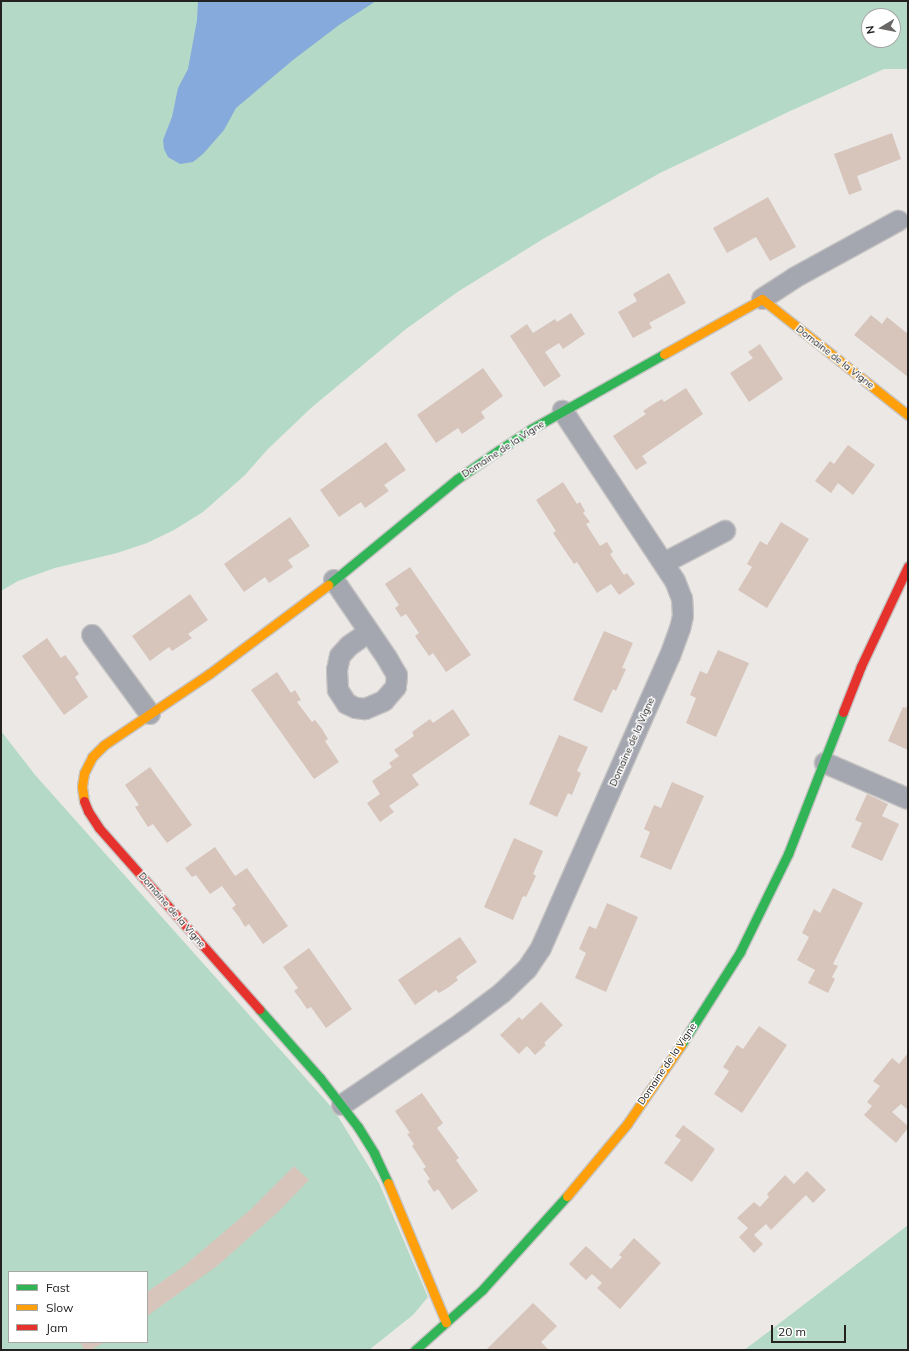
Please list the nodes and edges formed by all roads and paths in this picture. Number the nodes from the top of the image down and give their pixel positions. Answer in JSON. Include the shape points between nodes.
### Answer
{"nodes":[{"id":1,"x":898,"y":222,"type":"dead end"},
{"id":2,"x":762,"y":299,"type":"junction"},
{"id":3,"x":563,"y":411,"type":"junction"},
{"id":4,"x":908,"y":414,"type":"edge"},
{"id":5,"x":725,"y":531,"type":"dead end"},
{"id":6,"x":664,"y":563,"type":"junction"},
{"id":7,"x":908,"y":566,"type":"edge"},
{"id":8,"x":334,"y":580,"type":"junction"},
{"id":9,"x":369,"y":632,"type":"dead end"},
{"id":10,"x":92,"y":635,"type":"dead end"},
{"id":11,"x":150,"y":714,"type":"junction"},
{"id":12,"x":825,"y":763,"type":"junction"},
{"id":13,"x":908,"y":799,"type":"edge"},
{"id":14,"x":342,"y":1105,"type":"junction"},
{"id":15,"x":446,"y":1322,"type":"junction"},
{"id":16,"x":415,"y":1350,"type":"edge"}],
"edges":[{"from":1,"to":2,"type":"street","name":"Domaine de la Vigne","via":[[794,278]]},
{"from":2,"to":3,"type":"street","name":"Domaine de la Vigne"},
{"from":2,"to":4,"type":"street","name":"Domaine de la Vigne"},
{"from":3,"to":6,"type":"street","name":"Domaine de la Vigne"},
{"from":3,"to":8,"type":"street","name":"Domaine de la Vigne","via":[[531,429],[457,479]]},
{"from":5,"to":6,"type":"street"},
{"from":6,"to":14,"type":"street","name":"Domaine de la Vigne","via":[[682,599],[683,616],[680,629],[541,948],[527,969],[502,993]]},
{"from":7,"to":12,"type":"street","name":"Domaine de la Vigne","via":[[861,666]]},
{"from":8,"to":9,"type":"street"},
{"from":8,"to":11,"type":"street","name":"Domaine de la Vigne","via":[[209,674]]},
{"from":10,"to":11,"type":"street"},
{"from":11,"to":14,"type":"street","name":"Domaine de la Vigne","via":[[104,745],[92,757],[84,773],[82,786],[88,811],[99,828]]},
{"from":12,"to":13,"type":"street"},
{"from":12,"to":15,"type":"street","name":"Domaine de la Vigne","via":[[788,854],[740,952],[672,1059],[627,1124],[552,1214],[507,1264]]},
{"from":14,"to":15,"type":"street","name":"Domaine de la Vigne","via":[[374,1153]]},
{"from":15,"to":16,"type":"street","name":"Domaine de la Vigne"}]}
